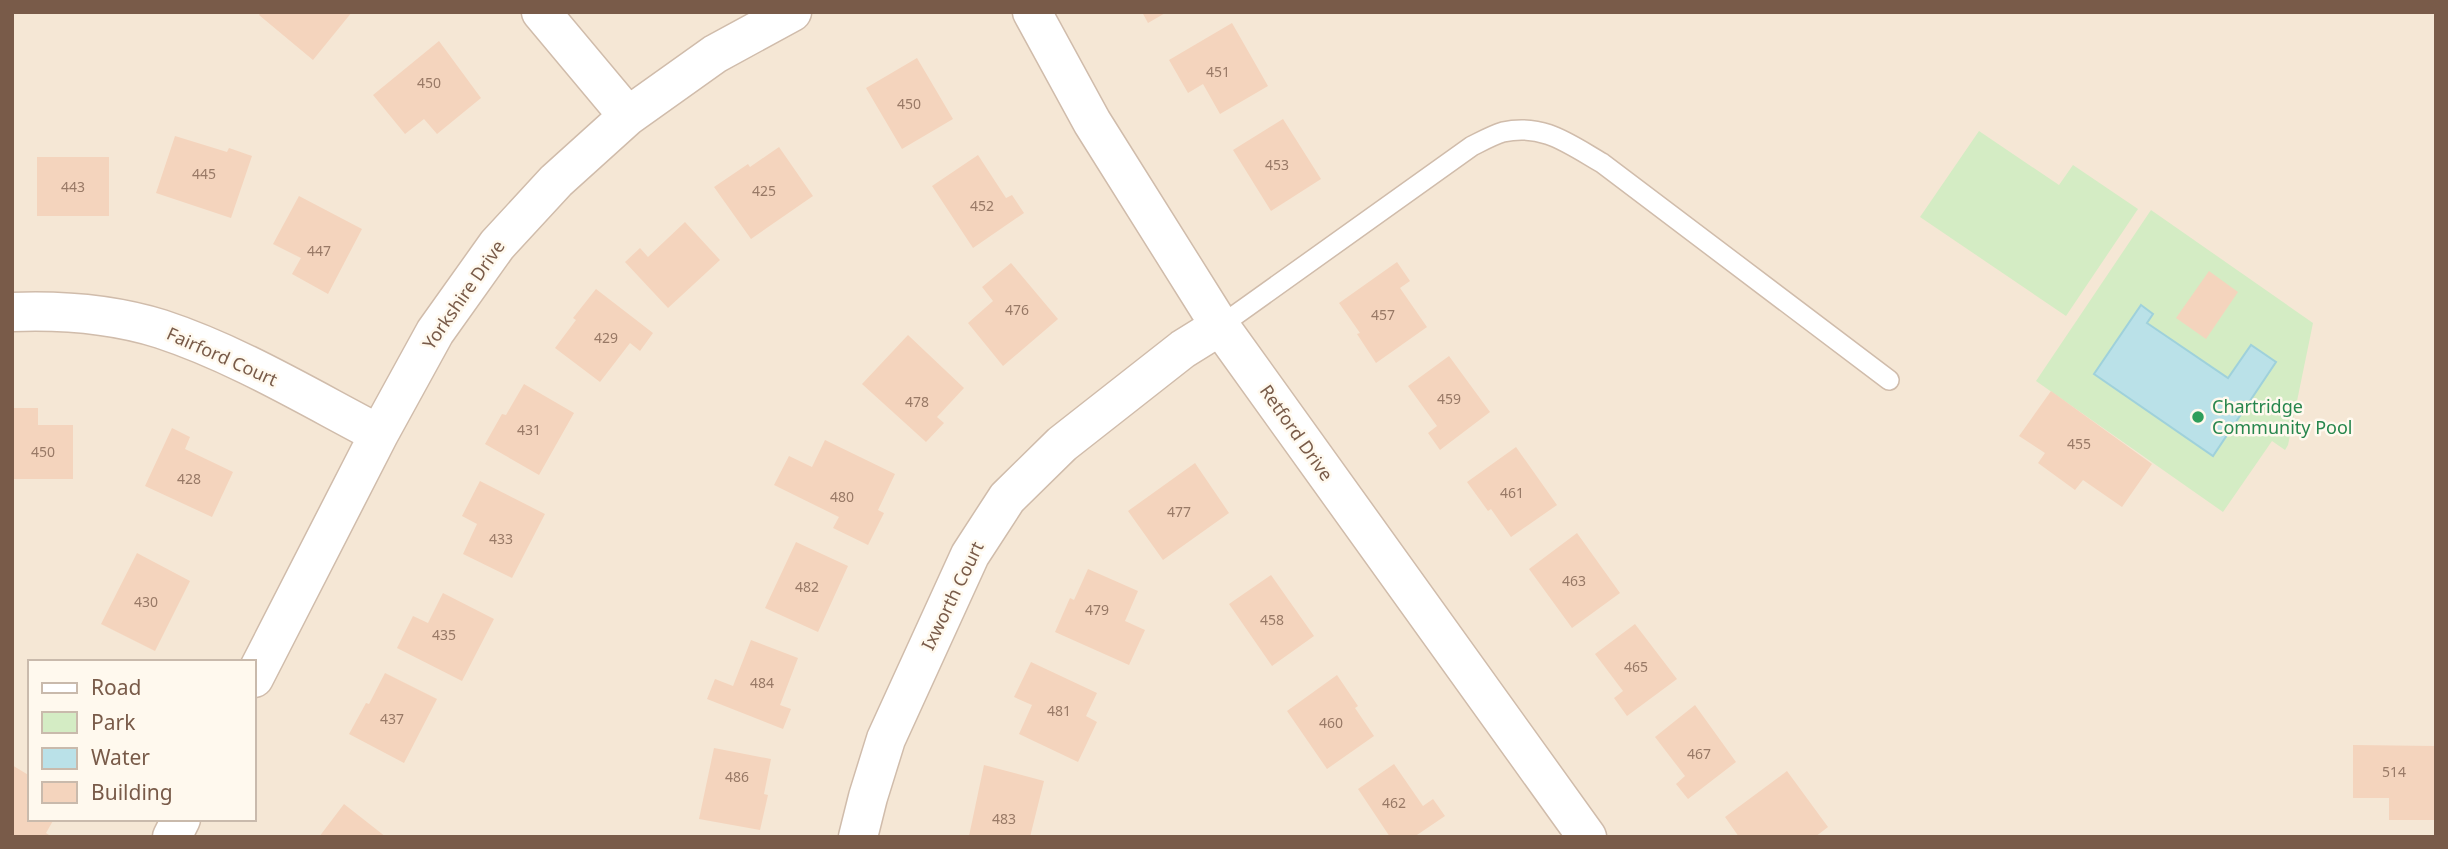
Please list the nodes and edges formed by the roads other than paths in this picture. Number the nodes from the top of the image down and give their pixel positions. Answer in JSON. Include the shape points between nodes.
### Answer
{"nodes":[{"id":1,"x":541,"y":12,"type":"edge"},
{"id":2,"x":792,"y":12,"type":"edge"},
{"id":3,"x":1032,"y":12,"type":"edge"},
{"id":4,"x":628,"y":116,"type":"junction"},
{"id":5,"x":12,"y":312,"type":"edge"},
{"id":6,"x":1220,"y":326,"type":"junction"},
{"id":7,"x":1889,"y":380,"type":"dead end"},
{"id":8,"x":379,"y":434,"type":"junction"},
{"id":9,"x":256,"y":674,"type":"edge"},
{"id":10,"x":180,"y":821,"type":"edge"},
{"id":11,"x":172,"y":837,"type":"edge"},
{"id":12,"x":858,"y":837,"type":"edge"},
{"id":13,"x":1587,"y":837,"type":"edge"}],
"edges":[{"from":1,"to":4,"type":"street"},
{"from":2,"to":4,"type":"street","name":"Yorkshire Drive","via":[[715,54]]},
{"from":3,"to":6,"type":"street","name":"Retford Drive","via":[[1092,122]]},
{"from":4,"to":8,"type":"street","name":"Yorkshire Drive","via":[[556,181],[497,245],[435,332]]},
{"from":5,"to":8,"type":"street","name":"Fairford Court","via":[[98,315],[160,329],[219,351]]},
{"from":6,"to":7,"type":"lane","via":[[1472,146],[1502,132],[1525,130],[1552,134],[1601,163]]},
{"from":6,"to":12,"type":"street","name":"Ixworth Court","via":[[1183,349],[1062,444],[1007,498],[970,555],[886,739]]},
{"from":6,"to":13,"type":"street","name":"Retford Drive"},
{"from":8,"to":9,"type":"street","name":"Yorkshire Drive"},
{"from":10,"to":11,"type":"street"}]}
